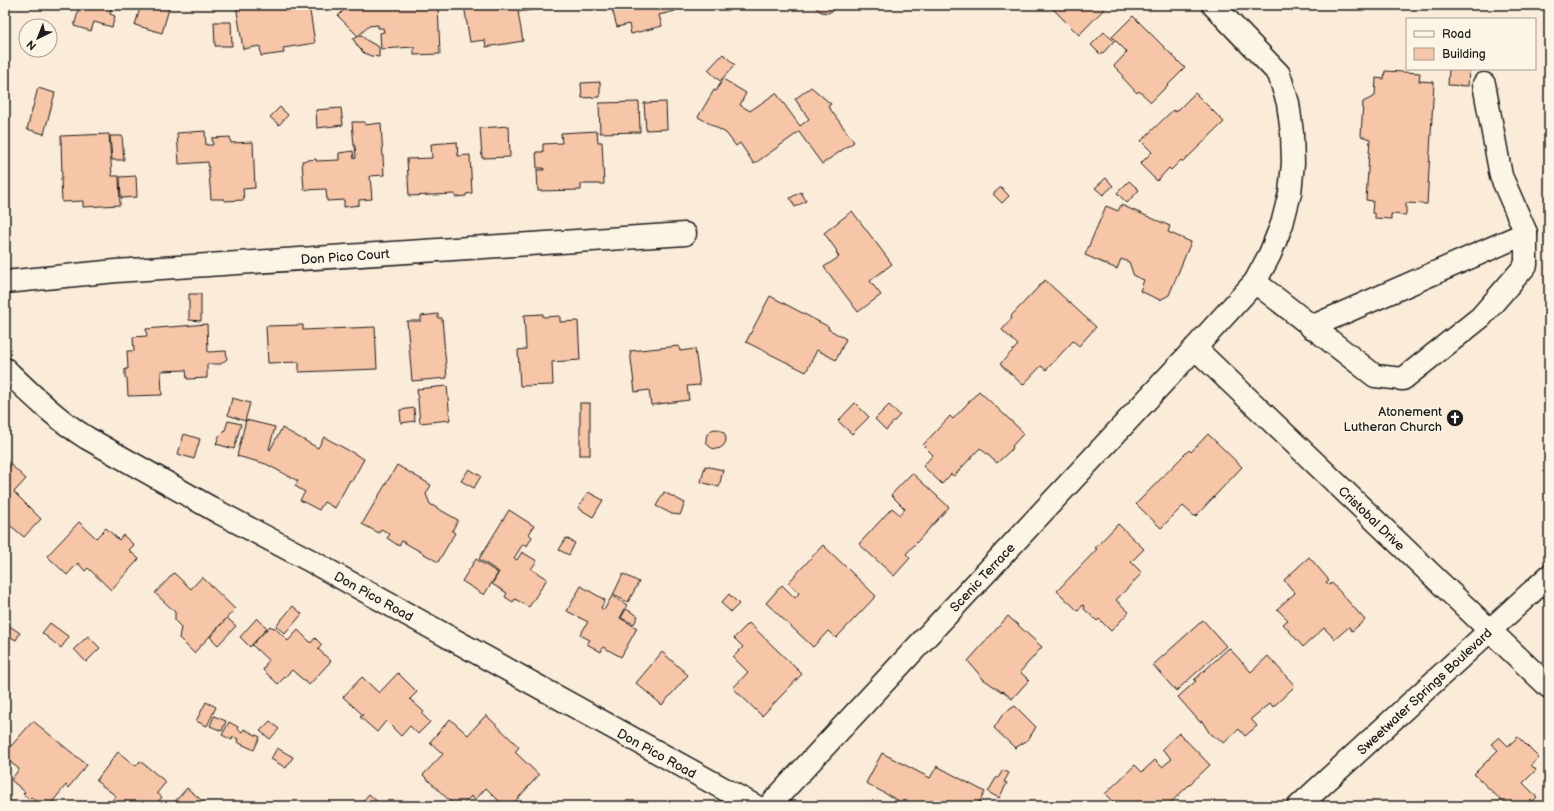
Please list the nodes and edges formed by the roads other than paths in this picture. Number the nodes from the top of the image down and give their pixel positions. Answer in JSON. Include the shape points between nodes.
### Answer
{"nodes":[{"id":1,"x":1213,"y":5,"type":"edge"},
{"id":2,"x":1484,"y":84,"type":"dead end"},
{"id":3,"x":1526,"y":233,"type":"junction"},
{"id":4,"x":685,"y":234,"type":"dead end"},
{"id":5,"x":5,"y":282,"type":"edge"},
{"id":6,"x":1255,"y":282,"type":"junction"},
{"id":7,"x":1311,"y":327,"type":"junction"},
{"id":8,"x":1195,"y":348,"type":"junction"},
{"id":9,"x":5,"y":369,"type":"edge"},
{"id":10,"x":1549,"y":576,"type":"edge"},
{"id":11,"x":1489,"y":630,"type":"junction"},
{"id":12,"x":1549,"y":687,"type":"edge"},
{"id":13,"x":755,"y":806,"type":"edge"},
{"id":14,"x":769,"y":806,"type":"edge"},
{"id":15,"x":1299,"y":806,"type":"edge"}],
"edges":[{"from":1,"to":6,"type":"street","name":"Scenic Terrace","via":[[1279,74],[1288,103],[1292,133],[1290,193],[1282,224]]},
{"from":2,"to":3,"type":"street","via":[[1501,176]]},
{"from":3,"to":7,"type":"street"},
{"from":3,"to":7,"type":"street","via":[[1526,264],[1481,317],[1403,379],[1375,376]]},
{"from":4,"to":5,"type":"street","name":"Don Pico Court","via":[[116,270]]},
{"from":6,"to":7,"type":"street"},
{"from":6,"to":8,"type":"street","name":"Scenic Terrace"},
{"from":8,"to":11,"type":"street","name":"Cristobal Drive"},
{"from":8,"to":14,"type":"street","name":"Scenic Terrace"},
{"from":9,"to":13,"type":"street","name":"Don Pico Road","via":[[35,398],[87,438]]},
{"from":10,"to":11,"type":"street","name":"Sweetwater Springs Boulevard"},
{"from":11,"to":12,"type":"street","name":"Cristobal Drive"},
{"from":11,"to":15,"type":"street","name":"Sweetwater Springs Boulevard"}]}
